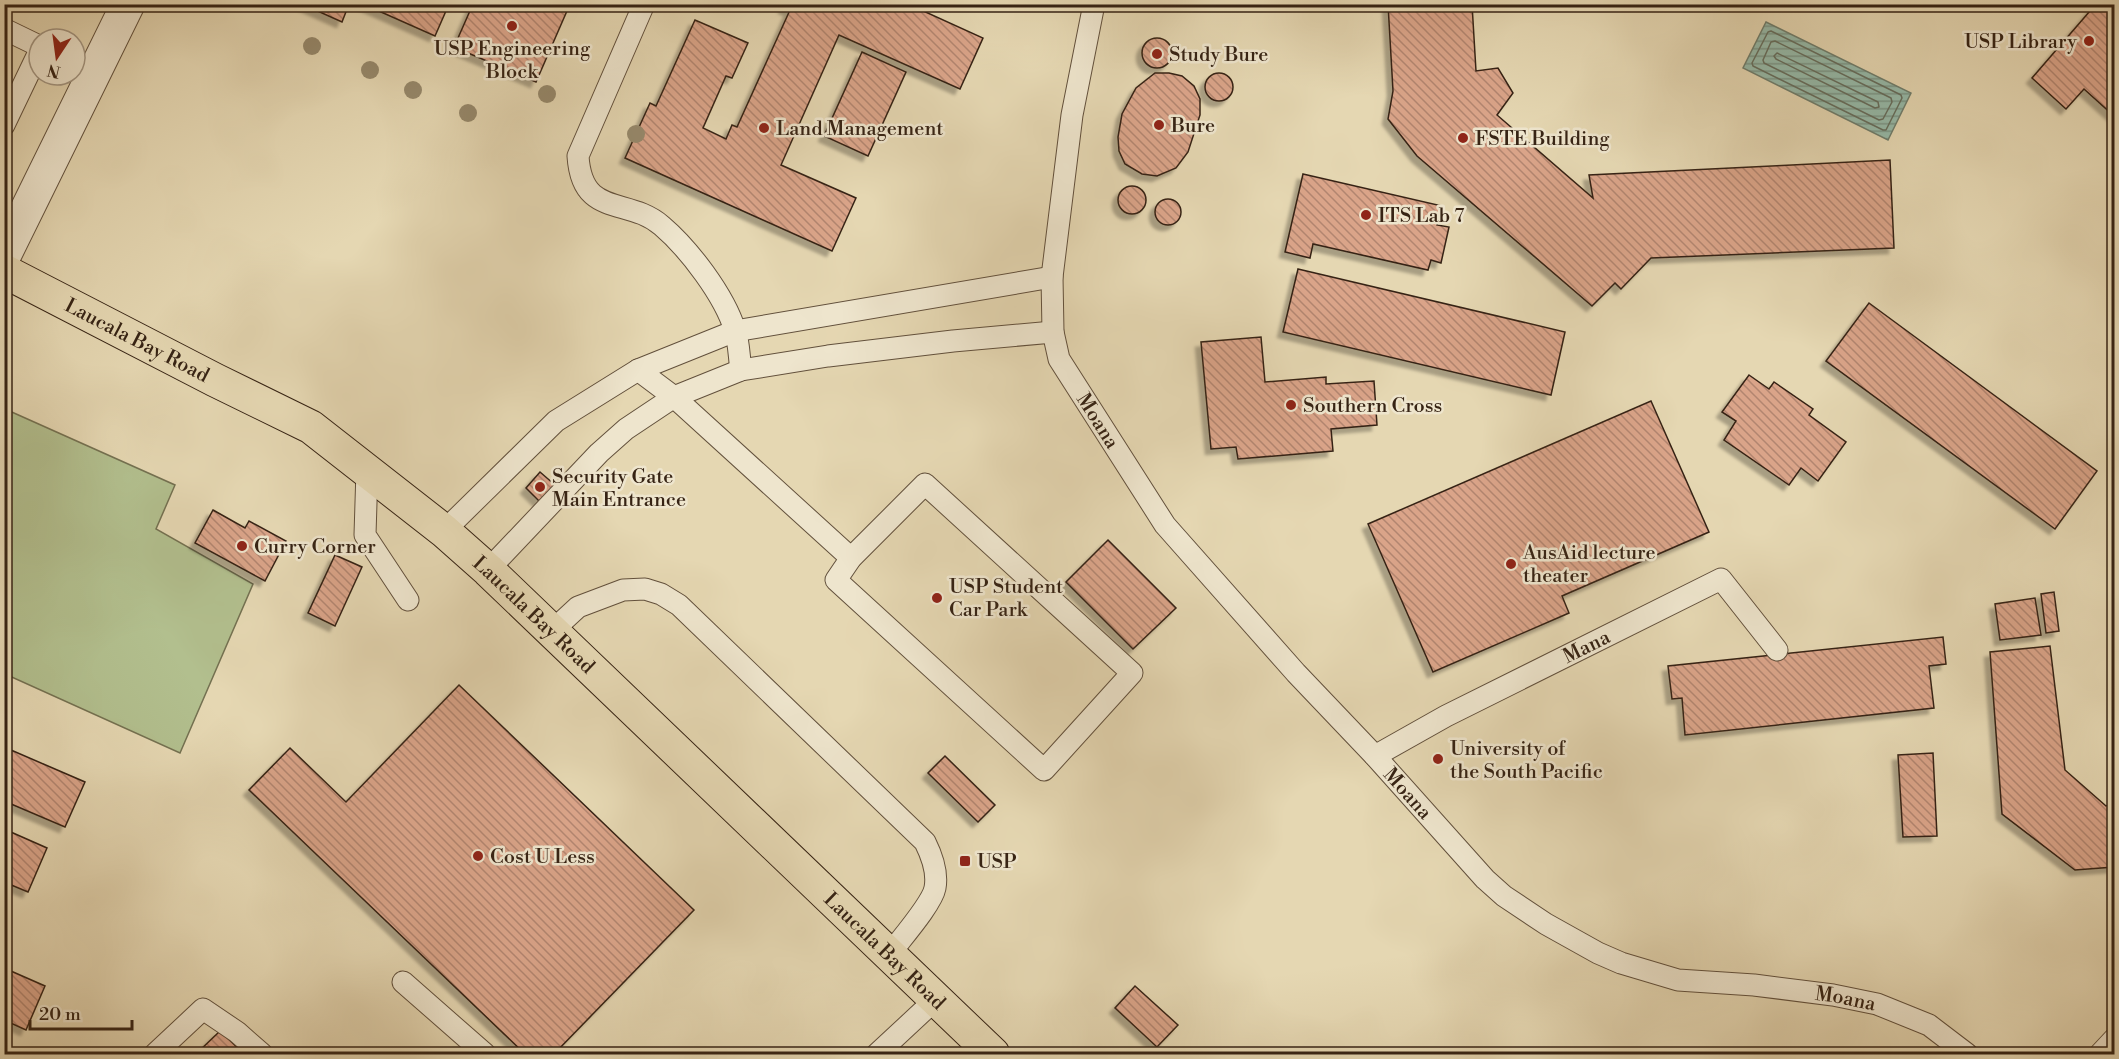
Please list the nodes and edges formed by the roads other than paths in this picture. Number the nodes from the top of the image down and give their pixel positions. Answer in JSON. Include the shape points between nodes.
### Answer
{"nodes":[{"id":1,"x":128,"y":4,"type":"edge"},
{"id":2,"x":644,"y":4,"type":"edge"},
{"id":3,"x":1094,"y":4,"type":"edge"},
{"id":4,"x":4,"y":29,"type":"edge"},
{"id":5,"x":27,"y":40,"type":"edge"},
{"id":6,"x":27,"y":77,"type":"edge"},
{"id":7,"x":4,"y":124,"type":"edge"},
{"id":8,"x":4,"y":256,"type":"edge"},
{"id":9,"x":4,"y":271,"type":"edge"},
{"id":10,"x":1052,"y":277,"type":"junction"},
{"id":11,"x":735,"y":331,"type":"junction"},
{"id":12,"x":1053,"y":332,"type":"junction"},
{"id":13,"x":638,"y":370,"type":"junction"},
{"id":14,"x":741,"y":370,"type":"junction"},
{"id":15,"x":674,"y":397,"type":"junction"},
{"id":16,"x":367,"y":471,"type":"junction"},
{"id":17,"x":444,"y":531,"type":"junction"},
{"id":18,"x":851,"y":558,"type":"junction"},
{"id":19,"x":488,"y":570,"type":"junction"},
{"id":20,"x":408,"y":600,"type":"dead end"},
{"id":21,"x":552,"y":631,"type":"junction"},
{"id":22,"x":1777,"y":650,"type":"dead end"},
{"id":23,"x":1375,"y":756,"type":"junction"},
{"id":24,"x":889,"y":955,"type":"junction"},
{"id":25,"x":403,"y":982,"type":"dead end"},
{"id":26,"x":935,"y":1000,"type":"junction"},
{"id":27,"x":2115,"y":1039,"type":"edge"},
{"id":28,"x":155,"y":1054,"type":"edge"},
{"id":29,"x":262,"y":1054,"type":"edge"},
{"id":30,"x":485,"y":1054,"type":"edge"},
{"id":31,"x":877,"y":1054,"type":"edge"},
{"id":32,"x":993,"y":1054,"type":"edge"},
{"id":33,"x":1967,"y":1054,"type":"edge"},
{"id":34,"x":2100,"y":1054,"type":"edge"}],
"edges":[{"from":1,"to":8,"type":"street"},
{"from":2,"to":11,"type":"lane","via":[[578,156],[579,173],[602,202],[633,210],[659,224],[683,247],[704,273]]},
{"from":3,"to":10,"type":"lane","name":"Moana","via":[[1072,115]]},
{"from":4,"to":5,"type":"lane"},
{"from":6,"to":7,"type":"lane"},
{"from":9,"to":16,"type":"main road","name":"Laucala Bay Road","via":[[311,427]]},
{"from":10,"to":11,"type":"lane"},
{"from":10,"to":12,"type":"lane","name":"Moana"},
{"from":11,"to":13,"type":"lane"},
{"from":11,"to":14,"type":"lane"},
{"from":12,"to":14,"type":"lane","via":[[828,356]]},
{"from":12,"to":23,"type":"lane","name":"Moana","via":[[1059,359],[1165,525]]},
{"from":13,"to":15,"type":"lane"},
{"from":13,"to":17,"type":"lane","via":[[556,421]]},
{"from":14,"to":15,"type":"lane"},
{"from":15,"to":18,"type":"lane"},
{"from":15,"to":19,"type":"lane","via":[[626,429],[599,453]]},
{"from":16,"to":17,"type":"main road","name":"Laucala Bay Road"},
{"from":16,"to":20,"type":"lane","via":[[365,535]]},
{"from":17,"to":19,"type":"main road","name":"Laucala Bay Road"},
{"from":18,"to":18,"type":"lane","via":[[925,484],[1132,674],[1044,770],[836,580]]},
{"from":19,"to":21,"type":"main road","name":"Laucala Bay Road"},
{"from":21,"to":24,"type":"main road","name":"Laucala Bay Road"},
{"from":21,"to":24,"type":"lane","via":[[578,607],[623,590],[645,589],[679,605],[925,842],[934,860],[935,888]]},
{"from":22,"to":23,"type":"lane","name":"Mana","via":[[1721,579],[1446,716]]},
{"from":23,"to":33,"type":"lane","name":"Moana","via":[[1504,896],[1598,953],[1678,980],[1754,985],[1877,1004],[1929,1025]]},
{"from":24,"to":26,"type":"main road","name":"Laucala Bay Road"},
{"from":25,"to":30,"type":"lane"},
{"from":26,"to":31,"type":"lane"},
{"from":26,"to":32,"type":"main road","name":"Laucala Bay Road"},
{"from":27,"to":34,"type":"lane"},
{"from":28,"to":29,"type":"lane","via":[[203,1009]]}]}
